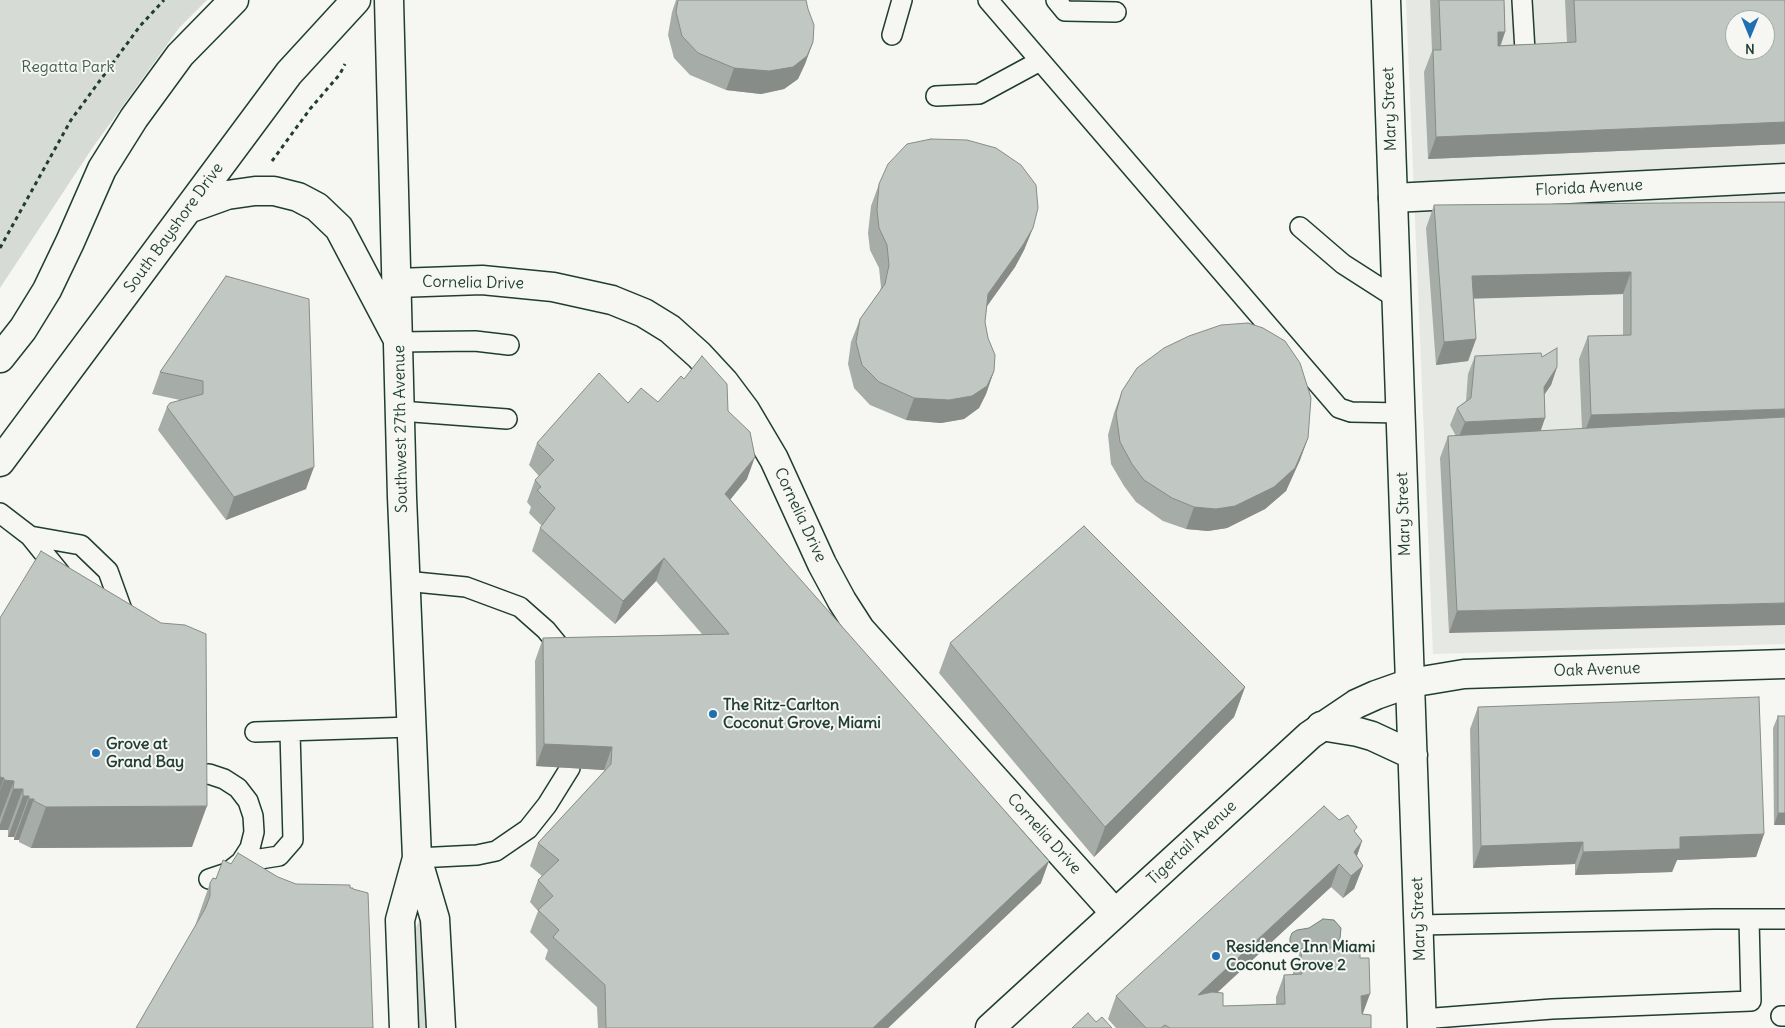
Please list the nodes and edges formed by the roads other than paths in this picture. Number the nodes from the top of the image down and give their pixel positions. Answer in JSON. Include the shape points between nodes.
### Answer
{"nodes":[{"id":1,"x":234,"y":0,"type":"edge"},
{"id":2,"x":356,"y":0,"type":"edge"},
{"id":3,"x":389,"y":0,"type":"edge"},
{"id":4,"x":902,"y":0,"type":"edge"},
{"id":5,"x":988,"y":0,"type":"edge"},
{"id":6,"x":1056,"y":0,"type":"edge"},
{"id":7,"x":1386,"y":0,"type":"edge"},
{"id":8,"x":1522,"y":0,"type":"edge"},
{"id":9,"x":1116,"y":12,"type":"dead end"},
{"id":10,"x":892,"y":35,"type":"dead end"},
{"id":11,"x":1524,"y":51,"type":"edge"},
{"id":12,"x":1040,"y":61,"type":"junction"},
{"id":13,"x":936,"y":96,"type":"dead end"},
{"id":14,"x":1785,"y":178,"type":"edge"},
{"id":15,"x":1393,"y":198,"type":"junction"},
{"id":16,"x":188,"y":209,"type":"junction"},
{"id":17,"x":1300,"y":227,"type":"dead end"},
{"id":18,"x":397,"y":282,"type":"junction"},
{"id":19,"x":1396,"y":298,"type":"junction"},
{"id":20,"x":399,"y":342,"type":"junction"},
{"id":21,"x":509,"y":345,"type":"dead end"},
{"id":22,"x":0,"y":358,"type":"edge"},
{"id":23,"x":400,"y":411,"type":"junction"},
{"id":24,"x":1400,"y":413,"type":"junction"},
{"id":25,"x":507,"y":419,"type":"dead end"},
{"id":26,"x":0,"y":462,"type":"edge"},
{"id":27,"x":0,"y":513,"type":"edge"},
{"id":28,"x":30,"y":536,"type":"junction"},
{"id":29,"x":405,"y":581,"type":"junction"},
{"id":30,"x":72,"y":587,"type":"edge"},
{"id":31,"x":108,"y":616,"type":"edge"},
{"id":32,"x":570,"y":660,"type":"edge"},
{"id":33,"x":1785,"y":664,"type":"edge"},
{"id":34,"x":1410,"y":683,"type":"junction"},
{"id":35,"x":1321,"y":726,"type":"junction"},
{"id":36,"x":411,"y":727,"type":"junction"},
{"id":37,"x":255,"y":732,"type":"dead end"},
{"id":38,"x":290,"y":732,"type":"junction"},
{"id":39,"x":193,"y":755,"type":"edge"},
{"id":40,"x":1413,"y":755,"type":"junction"},
{"id":41,"x":570,"y":768,"type":"edge"},
{"id":42,"x":192,"y":774,"type":"junction"},
{"id":43,"x":168,"y":786,"type":"edge"},
{"id":44,"x":416,"y":858,"type":"junction"},
{"id":45,"x":241,"y":862,"type":"junction"},
{"id":46,"x":210,"y":879,"type":"edge"},
{"id":47,"x":1115,"y":914,"type":"junction"},
{"id":48,"x":1748,"y":919,"type":"junction"},
{"id":49,"x":1785,"y":919,"type":"edge"},
{"id":50,"x":1419,"y":925,"type":"junction"},
{"id":51,"x":1422,"y":1024,"type":"edge"},
{"id":52,"x":404,"y":1028,"type":"edge"},
{"id":53,"x":441,"y":1028,"type":"edge"},
{"id":54,"x":990,"y":1028,"type":"edge"}],
"edges":[{"from":1,"to":22,"type":"street","via":[[180,54],[134,118],[102,169],[47,290]]},
{"from":2,"to":16,"type":"street","name":"South Bayshore Drive","via":[[289,73]]},
{"from":3,"to":18,"type":"street","name":"Southwest 27th Avenue"},
{"from":4,"to":10,"type":"lane"},
{"from":5,"to":12,"type":"lane"},
{"from":6,"to":9,"type":"lane","via":[[1065,10]]},
{"from":7,"to":15,"type":"street","name":"Mary Street"},
{"from":8,"to":11,"type":"lane"},
{"from":12,"to":13,"type":"lane","via":[[979,94]]},
{"from":12,"to":24,"type":"lane","via":[[1339,408],[1350,412]]},
{"from":14,"to":15,"type":"street","name":"Florida Avenue"},
{"from":15,"to":19,"type":"street","name":"Mary Street"},
{"from":16,"to":20,"type":"street","via":[[228,195],[255,191],[274,191],[298,197],[317,207],[339,228]]},
{"from":16,"to":26,"type":"street","name":"South Bayshore Drive"},
{"from":17,"to":19,"type":"lane","via":[[1343,264]]},
{"from":18,"to":20,"type":"street","name":"Southwest 27th Avenue"},
{"from":18,"to":47,"type":"street","name":"Cornelia Drive","via":[[482,280],[561,288],[612,300],[644,313],[670,329],[724,382],[744,410],[774,459],[822,564],[860,629]]},
{"from":19,"to":24,"type":"street","name":"Mary Street"},
{"from":20,"to":21,"type":"lane","via":[[475,341]]},
{"from":20,"to":23,"type":"street","name":"Southwest 27th Avenue"},
{"from":23,"to":25,"type":"lane"},
{"from":23,"to":29,"type":"street","name":"Southwest 27th Avenue"},
{"from":24,"to":34,"type":"street","name":"Mary Street"},
{"from":27,"to":28,"type":"lane"},
{"from":28,"to":30,"type":"lane"},
{"from":28,"to":31,"type":"lane","via":[[81,545],[108,571],[134,628]]},
{"from":29,"to":32,"type":"lane","via":[[466,587],[520,607],[546,630]]},
{"from":29,"to":36,"type":"street","name":"Southwest 27th Avenue"},
{"from":33,"to":34,"type":"street","name":"Oak Avenue","via":[[1464,674]]},
{"from":34,"to":35,"type":"street","name":"Tigertail Avenue","via":[[1370,698]]},
{"from":34,"to":40,"type":"street","name":"Mary Street"},
{"from":35,"to":40,"type":"street","via":[[1372,736]]},
{"from":35,"to":47,"type":"street","name":"Tigertail Avenue"},
{"from":36,"to":38,"type":"lane"},
{"from":36,"to":44,"type":"street","name":"Southwest 27th Avenue"},
{"from":37,"to":38,"type":"lane"},
{"from":38,"to":45,"type":"lane","via":[[293,840],[280,856]]},
{"from":39,"to":42,"type":"lane"},
{"from":40,"to":50,"type":"street","name":"Mary Street"},
{"from":41,"to":44,"type":"lane","via":[[528,829],[496,851]]},
{"from":42,"to":43,"type":"lane"},
{"from":42,"to":45,"type":"lane","via":[[224,779],[238,788],[248,801],[254,832],[250,848]]},
{"from":44,"to":52,"type":"street","name":"Southwest 27th Avenue","via":[[400,920]]},
{"from":44,"to":53,"type":"street","name":"Southwest 27th Avenue","via":[[436,919]]},
{"from":45,"to":46,"type":"lane","via":[[227,873]]},
{"from":47,"to":54,"type":"street","name":"Tigertail Avenue"},
{"from":48,"to":49,"type":"lane"},
{"from":48,"to":50,"type":"lane"},
{"from":48,"to":51,"type":"lane","via":[[1752,1002],[1552,1010]]},
{"from":50,"to":51,"type":"street","name":"Mary Street"}]}
